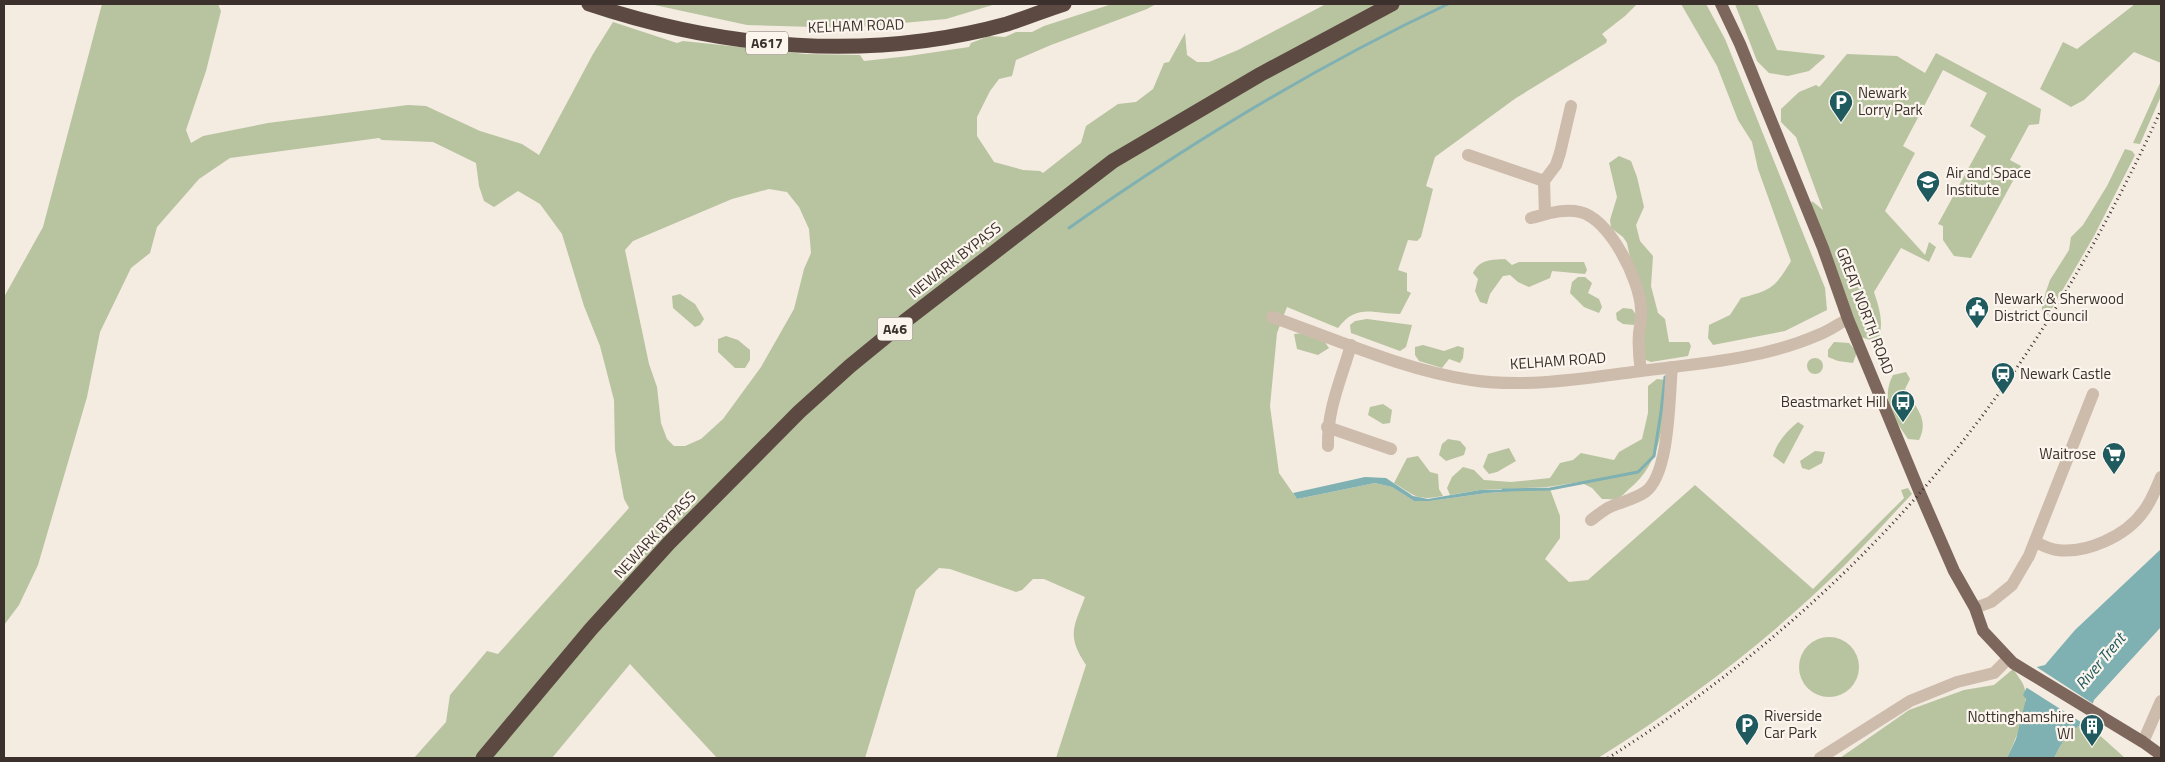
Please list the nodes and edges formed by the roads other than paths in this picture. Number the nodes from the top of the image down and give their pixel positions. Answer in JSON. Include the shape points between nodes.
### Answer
{"nodes":[{"id":1,"x":589,"y":4,"type":"edge"},
{"id":2,"x":1064,"y":4,"type":"edge"},
{"id":3,"x":1392,"y":4,"type":"edge"},
{"id":4,"x":1721,"y":4,"type":"edge"},
{"id":5,"x":1571,"y":106,"type":"dead end"},
{"id":6,"x":1476,"y":153,"type":"dead end"},
{"id":7,"x":1544,"y":181,"type":"junction"},
{"id":8,"x":1545,"y":214,"type":"junction"},
{"id":9,"x":1531,"y":218,"type":"dead end"},
{"id":10,"x":1272,"y":317,"type":"dead end"},
{"id":11,"x":1848,"y":319,"type":"junction"},
{"id":12,"x":1352,"y":345,"type":"junction"},
{"id":13,"x":1672,"y":367,"type":"junction"},
{"id":14,"x":1641,"y":371,"type":"junction"},
{"id":15,"x":2093,"y":394,"type":"dead end"},
{"id":16,"x":1327,"y":427,"type":"junction"},
{"id":17,"x":1328,"y":446,"type":"dead end"},
{"id":18,"x":1391,"y":449,"type":"dead end"},
{"id":19,"x":2161,"y":477,"type":"edge"},
{"id":20,"x":1591,"y":520,"type":"dead end"},
{"id":21,"x":2035,"y":542,"type":"junction"},
{"id":22,"x":1975,"y":608,"type":"junction"},
{"id":23,"x":2008,"y":659,"type":"junction"},
{"id":24,"x":2161,"y":701,"type":"edge"},
{"id":25,"x":2143,"y":742,"type":"junction"},
{"id":26,"x":2161,"y":755,"type":"edge"},
{"id":27,"x":483,"y":758,"type":"edge"},
{"id":28,"x":1820,"y":758,"type":"edge"}],
"edges":[{"from":1,"to":2,"type":"highway","name":"KELHAM ROAD","number":"A617","via":[[653,23],[714,36],[839,47],[949,37],[1007,24]]},
{"from":3,"to":27,"type":"highway","name":"NEWARK BYPASS","number":"A46","via":[[1261,74],[1113,161],[850,366],[799,412],[669,543],[591,629]]},
{"from":4,"to":11,"type":"main road","name":"GREAT NORTH ROAD","via":[[1820,239]]},
{"from":5,"to":7,"type":"street","via":[[1560,153]]},
{"from":6,"to":7,"type":"street"},
{"from":7,"to":8,"type":"street"},
{"from":8,"to":9,"type":"street"},
{"from":8,"to":14,"type":"street","via":[[1582,212],[1601,223],[1610,234],[1628,265],[1638,293]]},
{"from":10,"to":12,"type":"street","name":"KELHAM ROAD"},
{"from":11,"to":13,"type":"street","name":"KELHAM ROAD","via":[[1819,335],[1780,348],[1715,362]]},
{"from":11,"to":22,"type":"main road","name":"GREAT NORTH ROAD","via":[[1954,571]]},
{"from":12,"to":14,"type":"street","name":"KELHAM ROAD","via":[[1438,374],[1482,381],[1547,382]]},
{"from":12,"to":16,"type":"street"},
{"from":13,"to":14,"type":"street","name":"KELHAM ROAD"},
{"from":13,"to":20,"type":"street","via":[[1667,430],[1658,476],[1646,492],[1608,508]]},
{"from":15,"to":21,"type":"street"},
{"from":16,"to":17,"type":"street"},
{"from":16,"to":18,"type":"street"},
{"from":19,"to":21,"type":"street","via":[[2142,514],[2129,527],[2110,538],[2067,551]]},
{"from":21,"to":22,"type":"street","via":[[2012,585],[1991,602]]},
{"from":22,"to":23,"type":"main road","name":"GREAT NORTH ROAD","via":[[1983,631]]},
{"from":23,"to":25,"type":"main road","name":"GREAT NORTH ROAD"},
{"from":23,"to":28,"type":"street","via":[[1990,675],[1957,682],[1910,701]]},
{"from":24,"to":25,"type":"street"},
{"from":25,"to":26,"type":"main road"}]}
